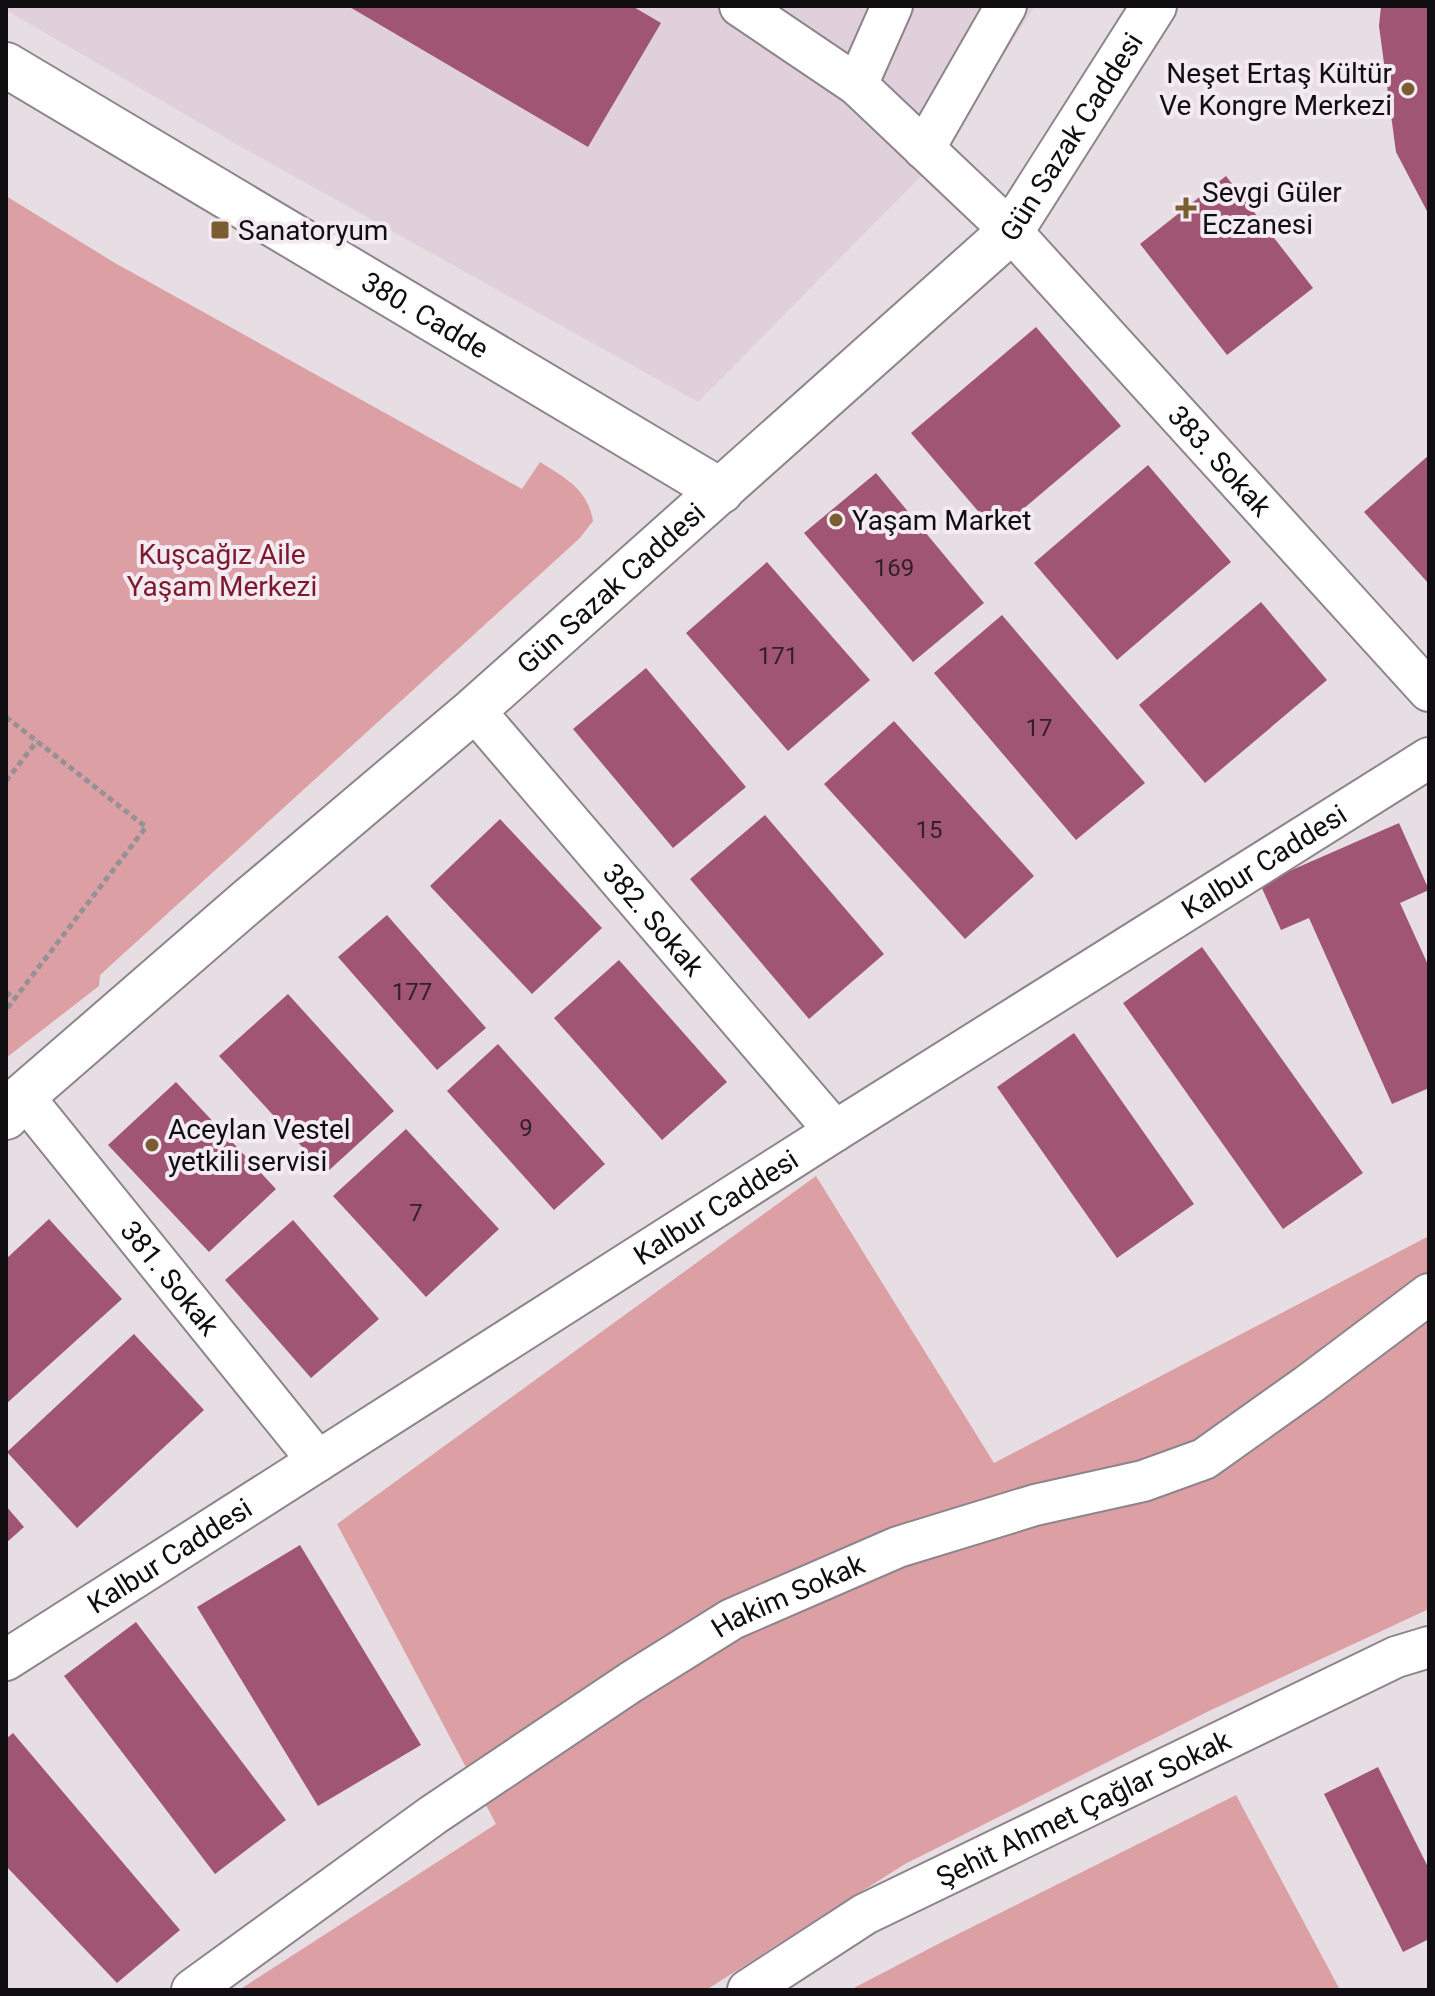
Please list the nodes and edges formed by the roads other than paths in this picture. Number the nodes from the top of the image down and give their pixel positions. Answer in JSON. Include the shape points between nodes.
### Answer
{"nodes":[{"id":1,"x":740,"y":6,"type":"edge"},
{"id":2,"x":892,"y":6,"type":"edge"},
{"id":3,"x":1006,"y":6,"type":"edge"},
{"id":4,"x":1154,"y":6,"type":"edge"},
{"id":5,"x":6,"y":65,"type":"edge"},
{"id":6,"x":857,"y":85,"type":"junction"},
{"id":7,"x":924,"y":149,"type":"junction"},
{"id":8,"x":1011,"y":231,"type":"junction"},
{"id":9,"x":721,"y":491,"type":"junction"},
{"id":10,"x":1429,"y":691,"type":"edge"},
{"id":11,"x":474,"y":710,"type":"junction"},
{"id":12,"x":1429,"y":758,"type":"edge"},
{"id":13,"x":14,"y":1106,"type":"edge"},
{"id":14,"x":835,"y":1131,"type":"junction"},
{"id":15,"x":1429,"y":1294,"type":"edge"},
{"id":16,"x":318,"y":1461,"type":"junction"},
{"id":17,"x":1429,"y":1647,"type":"edge"},
{"id":18,"x":6,"y":1660,"type":"edge"},
{"id":19,"x":192,"y":1990,"type":"edge"},
{"id":20,"x":748,"y":1990,"type":"edge"}],
"edges":[{"from":1,"to":6,"type":"street","name":"383. Sokak"},
{"from":2,"to":6,"type":"street"},
{"from":3,"to":7,"type":"street"},
{"from":4,"to":8,"type":"street","name":"Gün Sazak Caddesi"},
{"from":5,"to":9,"type":"street","name":"380. Cadde"},
{"from":6,"to":7,"type":"street","name":"383. Sokak"},
{"from":7,"to":8,"type":"street","name":"383. Sokak"},
{"from":8,"to":9,"type":"street","name":"Gün Sazak Caddesi"},
{"from":8,"to":10,"type":"street","name":"383. Sokak"},
{"from":9,"to":11,"type":"street","name":"Gün Sazak Caddesi"},
{"from":11,"to":13,"type":"street","name":"Gün Sazak Caddesi"},
{"from":11,"to":14,"type":"street","name":"382. Sokak"},
{"from":12,"to":14,"type":"street","name":"Kalbur Caddesi"},
{"from":13,"to":16,"type":"street","name":"381. Sokak"},
{"from":14,"to":16,"type":"street","name":"Kalbur Caddesi"},
{"from":15,"to":19,"type":"street","name":"Hakim Sokak","via":[[1204,1459],[1143,1481],[1035,1505],[898,1547],[732,1619],[433,1815]]},
{"from":16,"to":18,"type":"street","name":"Kalbur Caddesi"},
{"from":17,"to":20,"type":"street","name":"Şehit Ahmet Çağlar Sokak","via":[[1396,1657],[865,1914]]}]}
